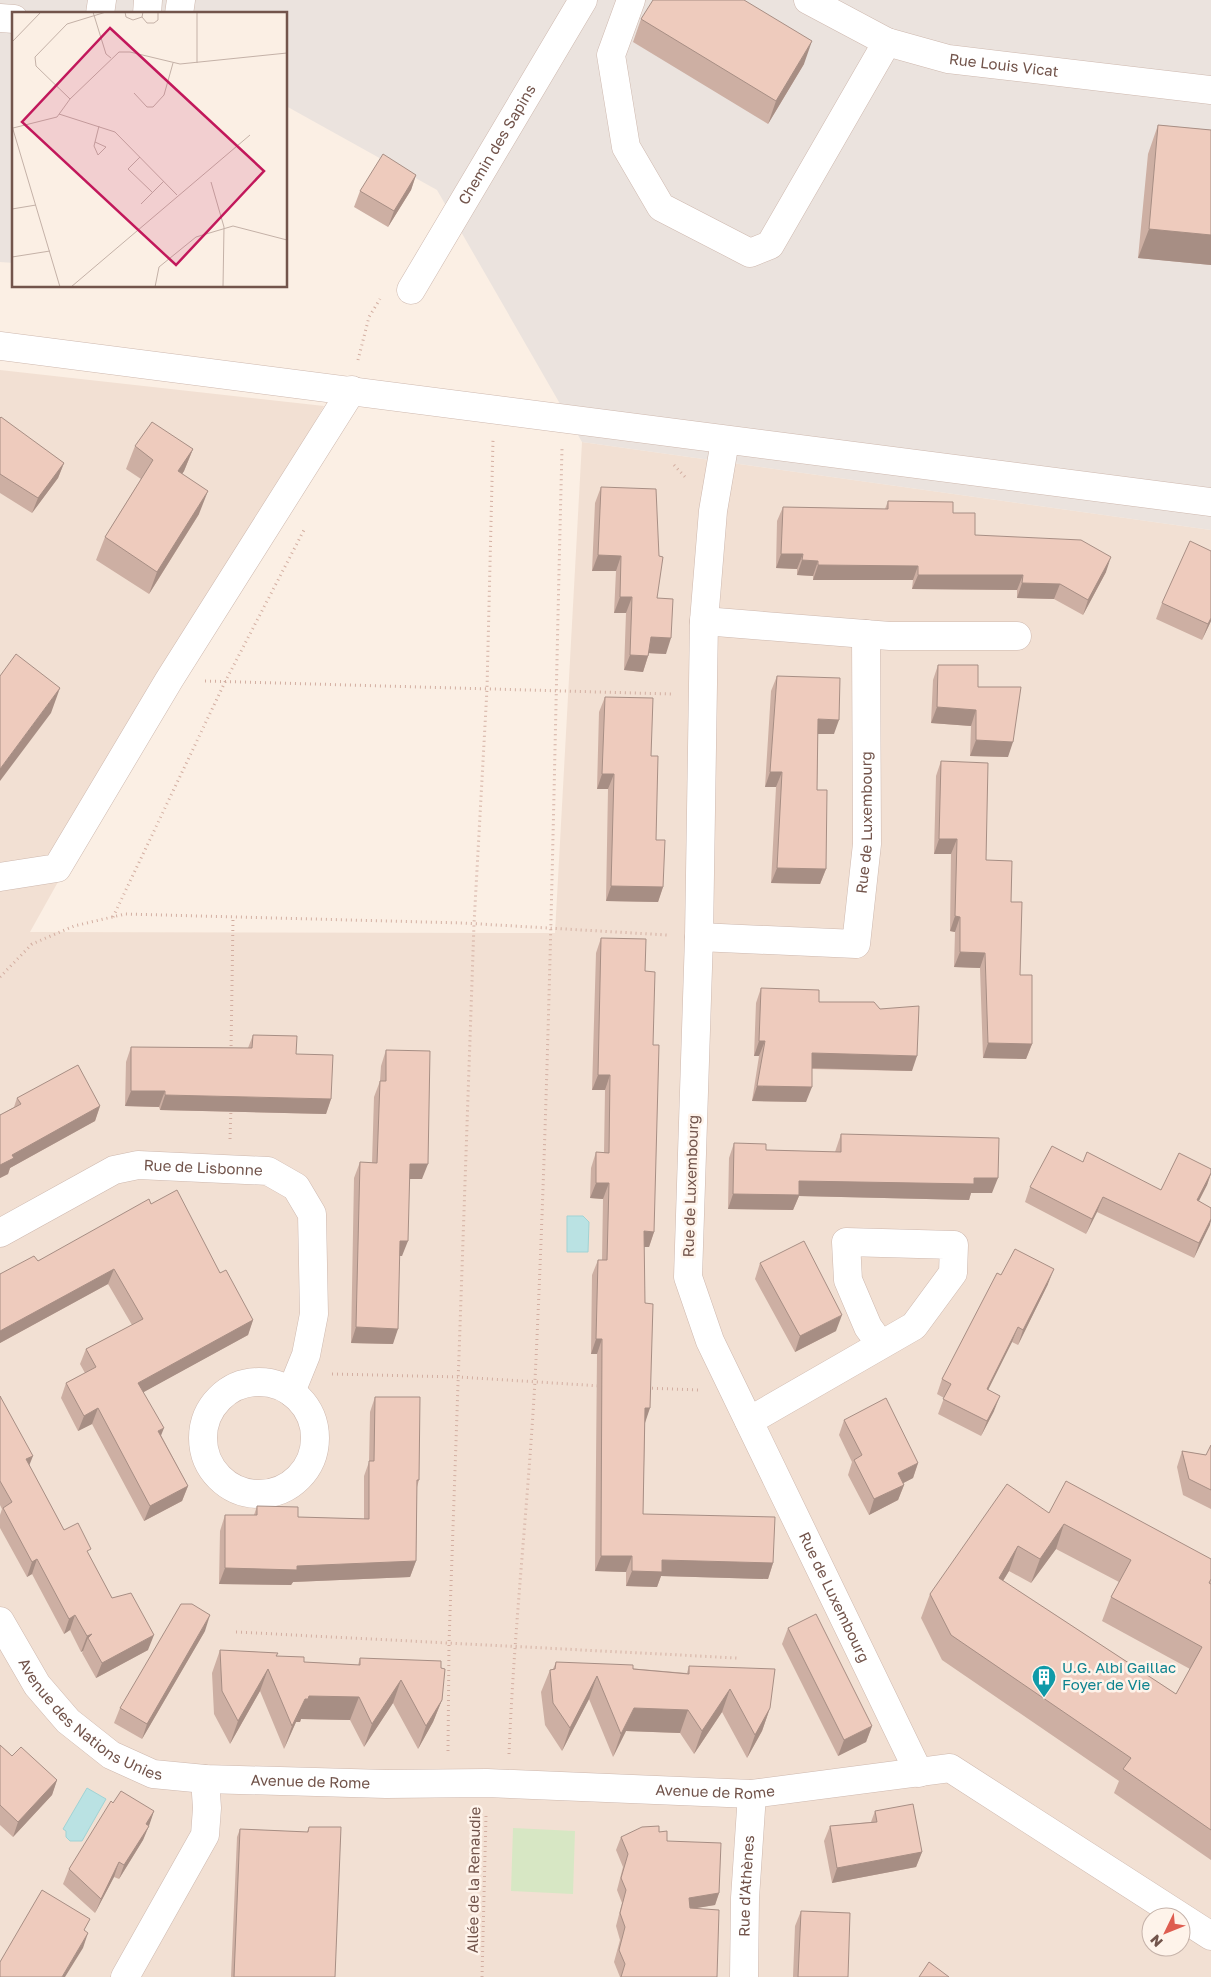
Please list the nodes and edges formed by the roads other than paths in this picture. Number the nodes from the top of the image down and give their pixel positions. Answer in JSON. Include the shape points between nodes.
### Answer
{"nodes":[{"id":1,"x":583,"y":0,"type":"edge"},
{"id":2,"x":631,"y":0,"type":"edge"},
{"id":3,"x":808,"y":0,"type":"edge"},
{"id":4,"x":887,"y":42,"type":"junction"},
{"id":5,"x":1211,"y":90,"type":"edge"},
{"id":6,"x":411,"y":290,"type":"road end"},
{"id":7,"x":0,"y":346,"type":"edge"},
{"id":8,"x":352,"y":390,"type":"junction"},
{"id":9,"x":724,"y":441,"type":"junction"},
{"id":10,"x":1211,"y":502,"type":"edge"},
{"id":11,"x":704,"y":621,"type":"junction"},
{"id":12,"x":866,"y":634,"type":"junction"},
{"id":13,"x":1017,"y":636,"type":"dead end"},
{"id":14,"x":0,"y":877,"type":"edge"},
{"id":15,"x":699,"y":937,"type":"junction"},
{"id":16,"x":0,"y":1233,"type":"edge"},
{"id":17,"x":881,"y":1345,"type":"junction"},
{"id":18,"x":295,"y":1383,"type":"junction"},
{"id":19,"x":749,"y":1421,"type":"junction"},
{"id":20,"x":0,"y":1621,"type":"edge"},
{"id":21,"x":919,"y":1773,"type":"junction"},
{"id":22,"x":205,"y":1779,"type":"junction"},
{"id":23,"x":752,"y":1794,"type":"junction"},
{"id":24,"x":1211,"y":1936,"type":"edge"},
{"id":25,"x":125,"y":1977,"type":"edge"},
{"id":26,"x":744,"y":1977,"type":"edge"}],
"edges":[{"from":1,"to":6,"type":"street","name":"Chemin des Sapins"},
{"from":2,"to":4,"type":"street","via":[[611,55],[626,147],[661,207],[750,253],[770,245]]},
{"from":3,"to":4,"type":"street","name":"Rue Louis Vicat"},
{"from":4,"to":5,"type":"street","name":"Rue Louis Vicat","via":[[948,59]]},
{"from":7,"to":8,"type":"street"},
{"from":8,"to":9,"type":"street"},
{"from":8,"to":14,"type":"street","via":[[169,680],[57,868]]},
{"from":9,"to":10,"type":"street"},
{"from":9,"to":11,"type":"street","name":"Rue de Luxembourg","via":[[713,511]]},
{"from":11,"to":12,"type":"street"},
{"from":11,"to":15,"type":"street","name":"Rue de Luxembourg"},
{"from":12,"to":13,"type":"street"},
{"from":12,"to":15,"type":"street","name":"Rue de Luxembourg","via":[[867,844],[856,944]]},
{"from":15,"to":19,"type":"street","name":"Rue de Luxembourg","via":[[688,1277],[710,1341]]},
{"from":16,"to":18,"type":"street","name":"Rue de Lisbonne","via":[[114,1170],[138,1165],[268,1171],[296,1187],[312,1214],[314,1314],[306,1355]]},
{"from":17,"to":17,"type":"street","via":[[914,1326],[953,1272],[954,1245],[846,1242],[848,1280],[868,1327]]},
{"from":17,"to":19,"type":"street"},
{"from":18,"to":18,"type":"street","via":[[313,1420],[315,1438],[305,1471],[276,1492],[241,1491],[225,1482],[213,1470],[205,1452],[203,1433],[208,1414],[220,1398],[235,1387],[254,1382]]},
{"from":19,"to":21,"type":"street","name":"Rue de Luxembourg"},
{"from":20,"to":22,"type":"street","name":"Avenue des Nations Unies","via":[[37,1685],[68,1721],[111,1755],[153,1774]]},
{"from":21,"to":23,"type":"street","name":"Avenue de Rome"},
{"from":21,"to":24,"type":"street","name":"Avenue de Rome","via":[[950,1768]]},
{"from":22,"to":23,"type":"street","name":"Avenue de Rome","via":[[497,1784]]},
{"from":22,"to":25,"type":"street","via":[[205,1835]]},
{"from":23,"to":26,"type":"street","name":"Rue d'Athènes"}]}
